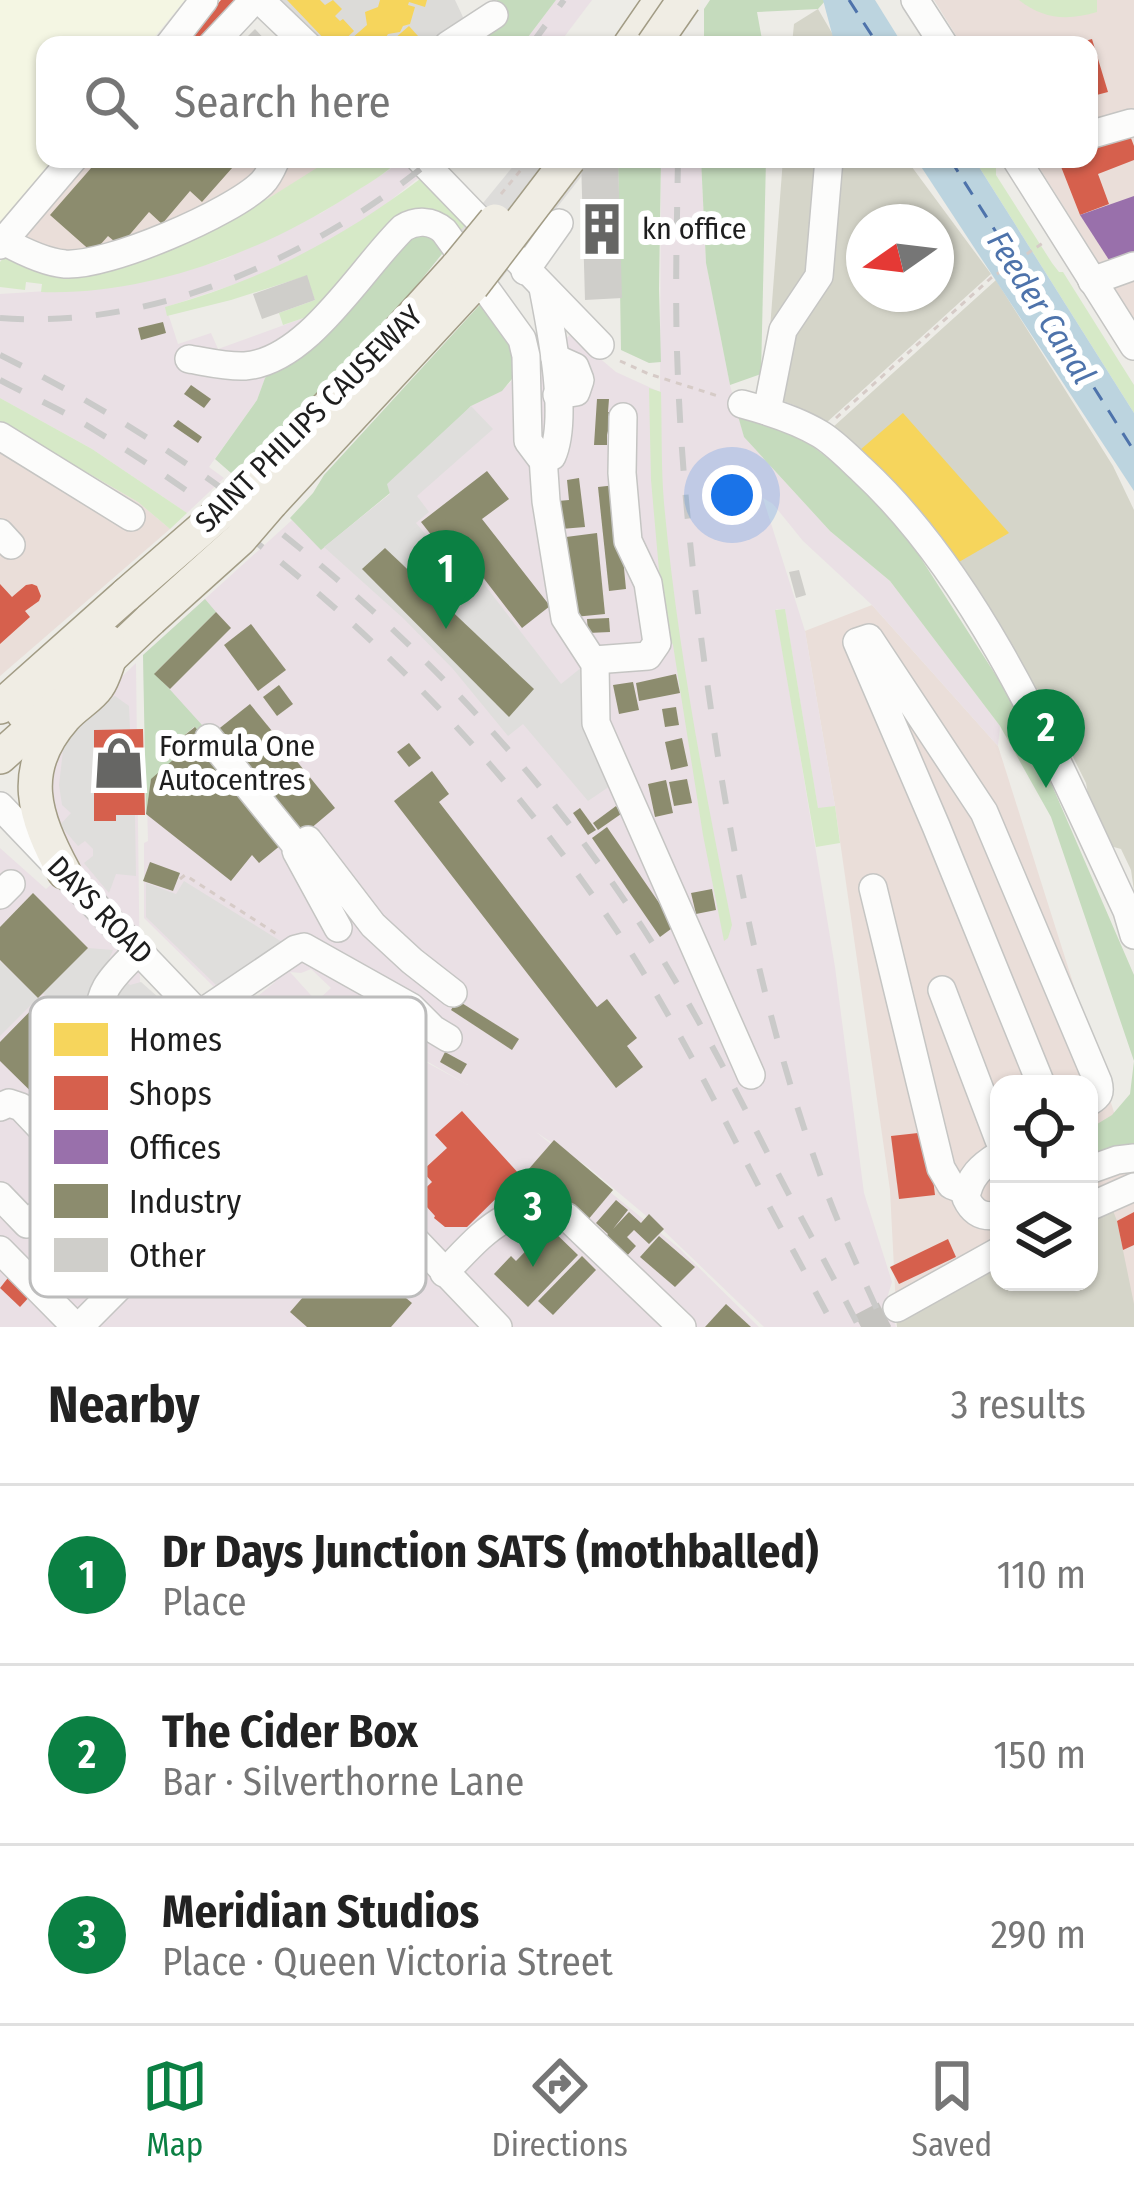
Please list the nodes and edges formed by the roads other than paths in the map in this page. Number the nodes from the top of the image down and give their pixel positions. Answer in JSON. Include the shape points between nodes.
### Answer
{"nodes":[{"id":1,"x":204,"y":0,"type":"edge"},
{"id":2,"x":257,"y":0,"type":"edge"},
{"id":3,"x":661,"y":0,"type":"edge"},
{"id":4,"x":684,"y":0,"type":"edge"},
{"id":5,"x":915,"y":0,"type":"edge"},
{"id":6,"x":494,"y":15,"type":"dead end"},
{"id":7,"x":176,"y":36,"type":"edge"},
{"id":8,"x":221,"y":36,"type":"edge"},
{"id":9,"x":297,"y":36,"type":"edge"},
{"id":10,"x":462,"y":36,"type":"edge"},
{"id":11,"x":636,"y":36,"type":"edge"},
{"id":12,"x":658,"y":36,"type":"edge"},
{"id":13,"x":938,"y":36,"type":"edge"},
{"id":14,"x":1131,"y":123,"type":"edge"},
{"id":15,"x":1098,"y":132,"type":"edge"},
{"id":16,"x":65,"y":168,"type":"edge"},
{"id":17,"x":270,"y":168,"type":"edge"},
{"id":18,"x":429,"y":168,"type":"edge"},
{"id":19,"x":539,"y":168,"type":"edge"},
{"id":20,"x":561,"y":168,"type":"edge"},
{"id":21,"x":828,"y":168,"type":"edge"},
{"id":22,"x":1023,"y":168,"type":"edge"},
{"id":23,"x":559,"y":223,"type":"dead end"},
{"id":24,"x":2,"y":243,"type":"edge"},
{"id":25,"x":1134,"y":266,"type":"edge"},
{"id":26,"x":465,"y":276,"type":"junction"},
{"id":27,"x":534,"y":279,"type":"junction"},
{"id":28,"x":1092,"y":281,"type":"junction"},
{"id":29,"x":600,"y":345,"type":"road end"},
{"id":30,"x":1134,"y":346,"type":"edge"},
{"id":31,"x":189,"y":359,"type":"dead end"},
{"id":32,"x":622,"y":417,"type":"dead end"},
{"id":33,"x":0,"y":436,"type":"edge"},
{"id":34,"x":544,"y":457,"type":"junction"},
{"id":35,"x":261,"y":495,"type":"junction"},
{"id":36,"x":131,"y":517,"type":"dead end"},
{"id":37,"x":151,"y":620,"type":"junction"},
{"id":38,"x":109,"y":660,"type":"junction"},
{"id":39,"x":594,"y":660,"type":"junction"},
{"id":40,"x":0,"y":707,"type":"edge"},
{"id":41,"x":0,"y":732,"type":"edge"},
{"id":42,"x":209,"y":738,"type":"dead end"},
{"id":43,"x":0,"y":758,"type":"edge"},
{"id":44,"x":0,"y":806,"type":"edge"},
{"id":45,"x":64,"y":872,"type":"junction"},
{"id":46,"x":1122,"y":872,"type":"edge"},
{"id":47,"x":873,"y":888,"type":"dead end"},
{"id":48,"x":349,"y":918,"type":"junction"},
{"id":49,"x":1134,"y":935,"type":"edge"},
{"id":50,"x":139,"y":950,"type":"junction"},
{"id":51,"x":304,"y":950,"type":"junction"},
{"id":52,"x":942,"y":990,"type":"dead end"},
{"id":53,"x":453,"y":993,"type":"dead end"},
{"id":54,"x":101,"y":997,"type":"edge"},
{"id":55,"x":184,"y":997,"type":"edge"},
{"id":56,"x":228,"y":997,"type":"edge"},
{"id":57,"x":391,"y":997,"type":"edge"},
{"id":58,"x":426,"y":1023,"type":"edge"},
{"id":59,"x":448,"y":1038,"type":"dead end"},
{"id":60,"x":1037,"y":1075,"type":"edge"},
{"id":61,"x":1095,"y":1075,"type":"edge"},
{"id":62,"x":752,"y":1076,"type":"dead end"},
{"id":63,"x":0,"y":1107,"type":"edge"},
{"id":64,"x":30,"y":1116,"type":"edge"},
{"id":65,"x":990,"y":1116,"type":"edge"},
{"id":66,"x":1134,"y":1159,"type":"edge"},
{"id":67,"x":990,"y":1162,"type":"edge"},
{"id":68,"x":1098,"y":1167,"type":"edge"},
{"id":69,"x":1134,"y":1187,"type":"edge"},
{"id":70,"x":967,"y":1191,"type":"junction"},
{"id":71,"x":0,"y":1196,"type":"edge"},
{"id":72,"x":1098,"y":1203,"type":"edge"},
{"id":73,"x":990,"y":1217,"type":"edge"},
{"id":74,"x":30,"y":1222,"type":"edge"},
{"id":75,"x":0,"y":1250,"type":"edge"},
{"id":76,"x":426,"y":1254,"type":"edge"},
{"id":77,"x":990,"y":1256,"type":"edge"},
{"id":78,"x":444,"y":1273,"type":"junction"},
{"id":79,"x":30,"y":1274,"type":"edge"},
{"id":80,"x":59,"y":1297,"type":"edge"},
{"id":81,"x":116,"y":1297,"type":"edge"},
{"id":82,"x":897,"y":1308,"type":"tunnel mouth"},
{"id":83,"x":91,"y":1323,"type":"edge"},
{"id":84,"x":498,"y":1327,"type":"edge"},
{"id":85,"x":682,"y":1327,"type":"edge"}],
"edges":[{"from":1,"to":7,"type":"street"},
{"from":2,"to":8,"type":"street"},
{"from":2,"to":9,"type":"street"},
{"from":3,"to":11,"type":"main road"},
{"from":4,"to":12,"type":"main road","bridge":true},
{"from":5,"to":13,"type":"street"},
{"from":6,"to":10,"type":"street"},
{"from":14,"to":15,"type":"street"},
{"from":16,"to":24,"type":"street"},
{"from":17,"to":24,"type":"street","via":[[225,210],[87,263],[63,264]]},
{"from":18,"to":27,"type":"street"},
{"from":19,"to":26,"type":"main road","name":"SAINT PHILIPS CAUSEWAY","bridge":true},
{"from":20,"to":26,"type":"main road","name":"SAINT PHILIPS CAUSEWAY","bridge":true},
{"from":21,"to":46,"type":"street","via":[[819,275],[783,330],[754,407],[819,433],[917,527]]},
{"from":22,"to":28,"type":"street"},
{"from":23,"to":27,"type":"street"},
{"from":25,"to":28,"type":"street"},
{"from":26,"to":35,"type":"main road","name":"SAINT PHILIPS CAUSEWAY"},
{"from":27,"to":29,"type":"street"},
{"from":27,"to":34,"type":"street","via":[[555,358],[580,380],[576,392],[557,395],[555,452]]},
{"from":28,"to":30,"type":"street"},
{"from":31,"to":34,"type":"street","via":[[249,365],[288,350],[403,228],[433,223],[519,331],[529,441]]},
{"from":32,"to":39,"type":"street","via":[[628,541],[646,574],[657,641],[647,657]]},
{"from":33,"to":36,"type":"street"},
{"from":34,"to":39,"type":"street","via":[[566,621]]},
{"from":35,"to":37,"type":"main road","name":"SAINT PHILIPS CAUSEWAY","bridge":true,"via":[[240,538]]},
{"from":35,"to":40,"type":"main road","name":"SAINT PHILIPS CAUSEWAY","bridge":true,"via":[[127,594]]},
{"from":37,"to":38,"type":"main road","name":"SAINT PHILIPS CAUSEWAY"},
{"from":37,"to":41,"type":"main road","name":"SAINT PHILIPS CAUSEWAY","via":[[125,626]]},
{"from":38,"to":43,"type":"main road","name":"SAINT PHILIPS CAUSEWAY"},
{"from":38,"to":45,"type":"main road","via":[[99,685],[38,759],[40,824]]},
{"from":39,"to":62,"type":"street","via":[[597,726]]},
{"from":42,"to":48,"type":"street","via":[[298,848],[308,840]]},
{"from":44,"to":45,"type":"street","name":"DAYS ROAD"},
{"from":45,"to":50,"type":"street","name":"DAYS ROAD"},
{"from":46,"to":49,"type":"street"},
{"from":47,"to":70,"type":"street","via":[[941,1168],[951,1185]]},
{"from":48,"to":51,"type":"street"},
{"from":48,"to":53,"type":"street"},
{"from":50,"to":54,"type":"street"},
{"from":50,"to":55,"type":"street","name":"DAYS ROAD"},
{"from":51,"to":56,"type":"street"},
{"from":51,"to":57,"type":"street"},
{"from":52,"to":65,"type":"street"},
{"from":58,"to":59,"type":"street"},
{"from":60,"to":61,"type":"street","via":[[857,642],[869,638],[984,812]]},
{"from":63,"to":64,"type":"street","via":[[9,1103]]},
{"from":66,"to":68,"type":"street"},
{"from":67,"to":70,"type":"street"},
{"from":69,"to":72,"type":"street"},
{"from":70,"to":73,"type":"street","via":[[970,1207]]},
{"from":71,"to":74,"type":"street"},
{"from":75,"to":79,"type":"street"},
{"from":76,"to":78,"type":"street","name":"DAYS ROAD"},
{"from":77,"to":82,"type":"street"},
{"from":78,"to":84,"type":"street","name":"DAYS ROAD"},
{"from":78,"to":85,"type":"street","via":[[511,1215],[552,1211]]},
{"from":80,"to":83,"type":"street"},
{"from":81,"to":83,"type":"street"}]}
